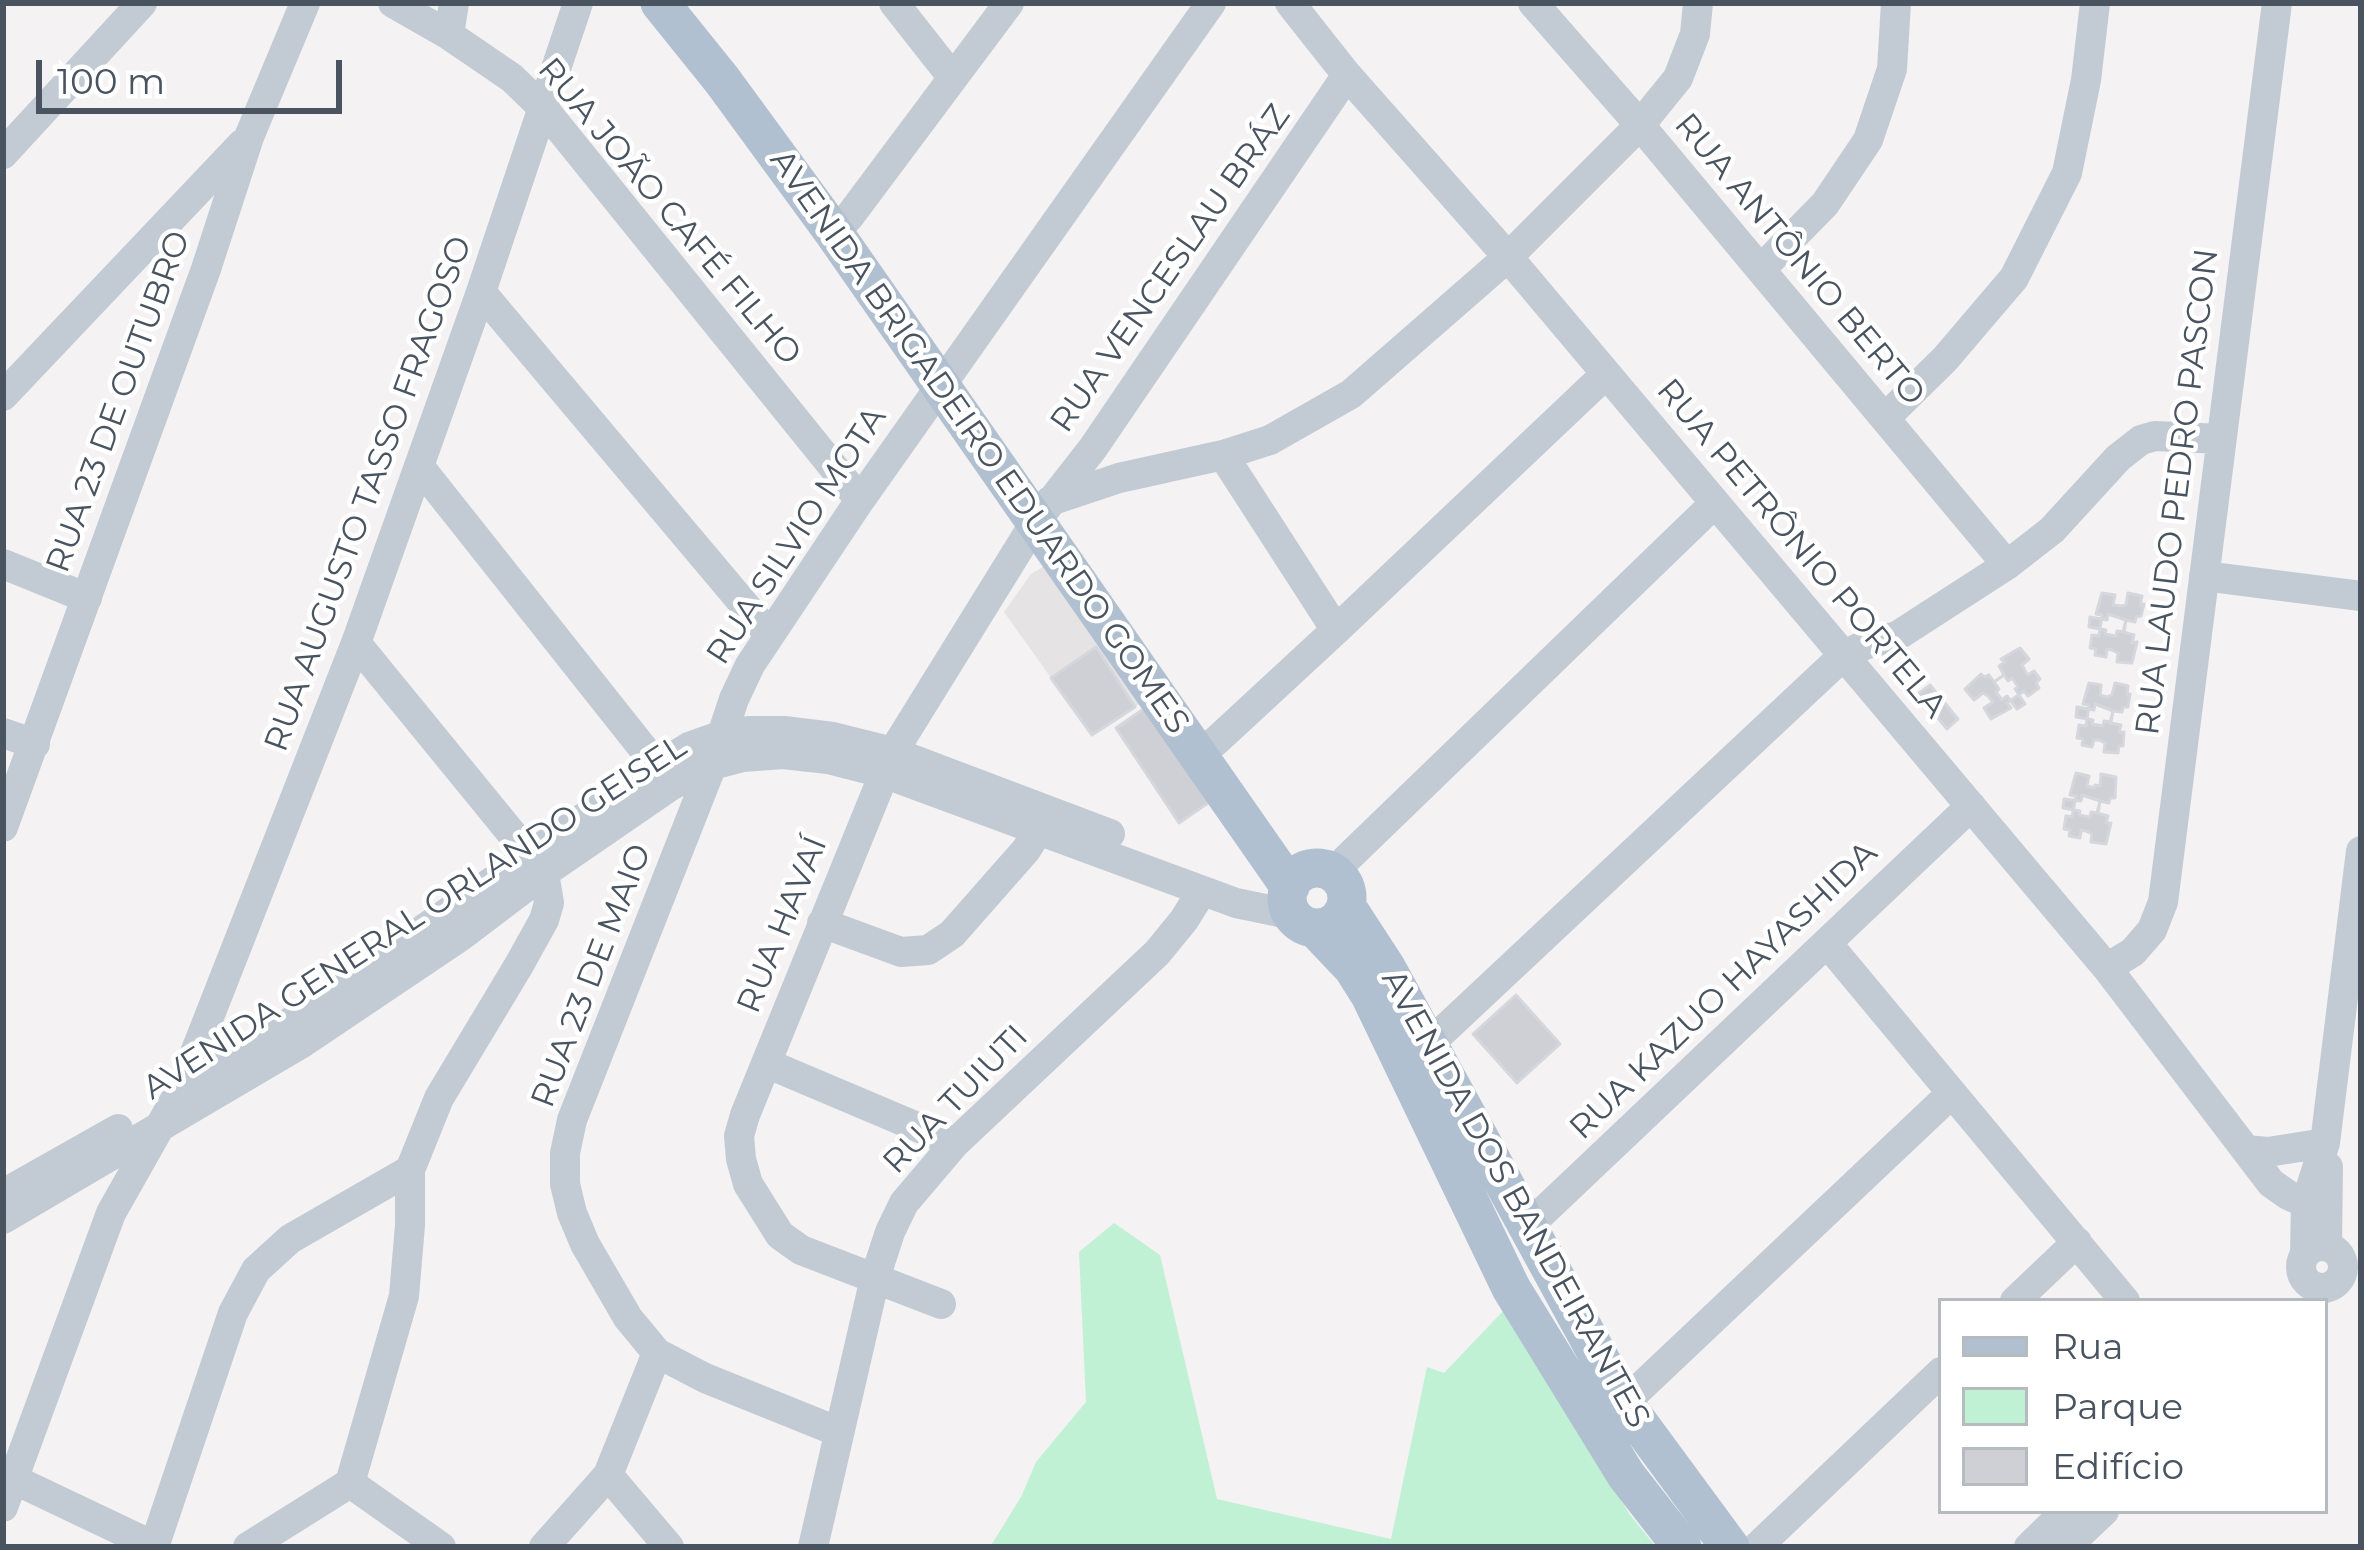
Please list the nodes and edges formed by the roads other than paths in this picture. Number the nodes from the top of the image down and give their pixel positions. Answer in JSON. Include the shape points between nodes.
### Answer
{"nodes":[{"id":1,"x":142,"y":3,"type":"edge"},
{"id":2,"x":305,"y":3,"type":"edge"},
{"id":3,"x":393,"y":3,"type":"edge"},
{"id":4,"x":454,"y":3,"type":"edge"},
{"id":5,"x":578,"y":3,"type":"edge"},
{"id":6,"x":660,"y":3,"type":"edge"},
{"id":7,"x":684,"y":3,"type":"edge"},
{"id":8,"x":894,"y":3,"type":"edge"},
{"id":9,"x":1009,"y":3,"type":"edge"},
{"id":10,"x":1210,"y":3,"type":"edge"},
{"id":11,"x":1290,"y":3,"type":"edge"},
{"id":12,"x":1534,"y":3,"type":"edge"},
{"id":13,"x":1698,"y":3,"type":"edge"},
{"id":14,"x":1896,"y":3,"type":"edge"},
{"id":15,"x":2095,"y":3,"type":"edge"},
{"id":16,"x":2277,"y":3,"type":"edge"},
{"id":17,"x":435,"y":20,"type":"edge"},
{"id":18,"x":1347,"y":75,"type":"junction"},
{"id":19,"x":953,"y":78,"type":"junction"},
{"id":20,"x":544,"y":109,"type":"junction"},
{"id":21,"x":1640,"y":124,"type":"junction"},
{"id":22,"x":249,"y":137,"type":"junction"},
{"id":23,"x":3,"y":154,"type":"edge"},
{"id":24,"x":842,"y":225,"type":"junction"},
{"id":25,"x":157,"y":234,"type":"junction"},
{"id":26,"x":1508,"y":257,"type":"junction"},
{"id":27,"x":206,"y":269,"type":"junction"},
{"id":28,"x":1761,"y":269,"type":"junction"},
{"id":29,"x":482,"y":292,"type":"junction"},
{"id":30,"x":948,"y":374,"type":"junction"},
{"id":31,"x":1606,"y":374,"type":"junction"},
{"id":32,"x":3,"y":396,"type":"edge"},
{"id":33,"x":1885,"y":418,"type":"junction"},
{"id":34,"x":2222,"y":439,"type":"junction"},
{"id":35,"x":1093,"y":448,"type":"junction"},
{"id":36,"x":1223,"y":455,"type":"junction"},
{"id":37,"x":418,"y":466,"type":"junction"},
{"id":38,"x":1119,"y":478,"type":"junction"},
{"id":39,"x":860,"y":500,"type":"junction"},
{"id":40,"x":1715,"y":503,"type":"junction"},
{"id":41,"x":1043,"y":511,"type":"junction"},
{"id":42,"x":3,"y":564,"type":"edge"},
{"id":43,"x":2007,"y":565,"type":"junction"},
{"id":44,"x":2204,"y":576,"type":"junction"},
{"id":45,"x":2361,"y":596,"type":"edge"},
{"id":46,"x":87,"y":598,"type":"junction"},
{"id":47,"x":1336,"y":630,"type":"junction"},
{"id":48,"x":769,"y":634,"type":"junction"},
{"id":49,"x":1897,"y":636,"type":"junction"},
{"id":50,"x":356,"y":644,"type":"junction"},
{"id":51,"x":1844,"y":655,"type":"junction"},
{"id":52,"x":1865,"y":680,"type":"junction"},
{"id":53,"x":3,"y":733,"type":"edge"},
{"id":54,"x":34,"y":744,"type":"junction"},
{"id":55,"x":1207,"y":748,"type":"junction"},
{"id":56,"x":716,"y":750,"type":"junction"},
{"id":57,"x":888,"y":762,"type":"junction"},
{"id":58,"x":665,"y":776,"type":"junction"},
{"id":59,"x":1971,"y":806,"type":"junction"},
{"id":60,"x":1045,"y":821,"type":"junction"},
{"id":61,"x":3,"y":826,"type":"edge"},
{"id":62,"x":2361,"y":851,"type":"edge"},
{"id":63,"x":536,"y":864,"type":"junction"},
{"id":64,"x":1202,"y":891,"type":"junction"},
{"id":65,"x":1310,"y":896,"type":"junction"},
{"id":66,"x":822,"y":922,"type":"junction"},
{"id":67,"x":461,"y":936,"type":"junction"},
{"id":68,"x":1826,"y":943,"type":"junction"},
{"id":69,"x":519,"y":965,"type":"junction"},
{"id":70,"x":2107,"y":968,"type":"junction"},
{"id":71,"x":215,"y":1005,"type":"junction"},
{"id":72,"x":1428,"y":1045,"type":"junction"},
{"id":73,"x":263,"y":1053,"type":"junction"},
{"id":74,"x":766,"y":1064,"type":"junction"},
{"id":75,"x":180,"y":1091,"type":"junction"},
{"id":76,"x":1952,"y":1093,"type":"junction"},
{"id":77,"x":159,"y":1128,"type":"junction"},
{"id":78,"x":955,"y":1143,"type":"junction"},
{"id":79,"x":2324,"y":1143,"type":"junction"},
{"id":80,"x":2246,"y":1150,"type":"junction"},
{"id":81,"x":88,"y":1159,"type":"junction"},
{"id":82,"x":410,"y":1170,"type":"junction"},
{"id":83,"x":3,"y":1194,"type":"edge"},
{"id":84,"x":2306,"y":1203,"type":"junction"},
{"id":85,"x":111,"y":1213,"type":"junction"},
{"id":86,"x":3,"y":1219,"type":"edge"},
{"id":87,"x":1527,"y":1227,"type":"junction"},
{"id":88,"x":2077,"y":1243,"type":"junction"},
{"id":89,"x":2327,"y":1271,"type":"edge"},
{"id":90,"x":875,"y":1278,"type":"junction"},
{"id":91,"x":2018,"y":1298,"type":"edge"},
{"id":92,"x":2123,"y":1298,"type":"edge"},
{"id":93,"x":941,"y":1304,"type":"dead end"},
{"id":94,"x":657,"y":1353,"type":"junction"},
{"id":95,"x":1938,"y":1375,"type":"edge"},
{"id":96,"x":1624,"y":1403,"type":"junction"},
{"id":97,"x":839,"y":1432,"type":"junction"},
{"id":98,"x":608,"y":1475,"type":"junction"},
{"id":99,"x":350,"y":1483,"type":"junction"},
{"id":100,"x":8,"y":1493,"type":"edge"},
{"id":101,"x":2063,"y":1514,"type":"edge"},
{"id":102,"x":2101,"y":1514,"type":"edge"},
{"id":103,"x":155,"y":1547,"type":"edge"},
{"id":104,"x":248,"y":1547,"type":"edge"},
{"id":105,"x":441,"y":1547,"type":"edge"},
{"id":106,"x":544,"y":1547,"type":"edge"},
{"id":107,"x":669,"y":1547,"type":"edge"},
{"id":108,"x":813,"y":1547,"type":"edge"},
{"id":109,"x":1682,"y":1547,"type":"edge"},
{"id":110,"x":1730,"y":1547,"type":"edge"},
{"id":111,"x":1756,"y":1547,"type":"edge"},
{"id":112,"x":2029,"y":1547,"type":"edge"},
{"id":113,"x":2066,"y":1547,"type":"edge"}],
"edges":[{"from":1,"to":23,"type":"street"},
{"from":2,"to":22,"type":"street","name":"RUA 23 DE OUTUBRO"},
{"from":3,"to":17,"type":"street","name":"RUA JOÃO CAFÉ FILHO"},
{"from":4,"to":17,"type":"street"},
{"from":5,"to":20,"type":"street","name":"RUA AUGUSTO TASSO FRAGOSO"},
{"from":6,"to":24,"type":"main road","name":"AVENIDA BRIGADEIRO EDUARDO GOMES"},
{"from":7,"to":24,"type":"main road","name":"AVENIDA BRIGADEIRO EDUARDO GOMES"},
{"from":8,"to":19,"type":"street"},
{"from":9,"to":19,"type":"street"},
{"from":10,"to":30,"type":"street","name":"RUA SILVIO MOTA"},
{"from":11,"to":18,"type":"street","name":"RUA PETRÔNIO PORTELA"},
{"from":12,"to":21,"type":"street","name":"RUA ANTÔNIO BERTO"},
{"from":13,"to":21,"type":"street","via":[[1678,78]]},
{"from":14,"to":28,"type":"street","via":[[1892,69],[1868,140],[1826,204]]},
{"from":15,"to":33,"type":"street","via":[[2067,172],[2036,236],[2014,278]]},
{"from":16,"to":34,"type":"street","name":"RUA LAUDO PEDRO PASCON"},
{"from":17,"to":20,"type":"street","name":"RUA JOÃO CAFÉ FILHO"},
{"from":18,"to":26,"type":"street","name":"RUA PETRÔNIO PORTELA"},
{"from":18,"to":35,"type":"street","name":"RUA VENCESLAU BRÁZ"},
{"from":19,"to":24,"type":"street"},
{"from":20,"to":29,"type":"street","name":"RUA AUGUSTO TASSO FRAGOSO"},
{"from":20,"to":39,"type":"street","name":"RUA JOÃO CAFÉ FILHO"},
{"from":21,"to":26,"type":"street"},
{"from":21,"to":28,"type":"street","name":"RUA ANTÔNIO BERTO"},
{"from":22,"to":25,"type":"street"},
{"from":22,"to":27,"type":"street","name":"RUA 23 DE OUTUBRO"},
{"from":24,"to":30,"type":"main road","name":"AVENIDA BRIGADEIRO EDUARDO GOMES"},
{"from":25,"to":27,"type":"street","via":[[179,231]]},
{"from":25,"to":32,"type":"street"},
{"from":26,"to":31,"type":"street","name":"RUA PETRÔNIO PORTELA"},
{"from":26,"to":36,"type":"street","via":[[1351,394],[1270,440]]},
{"from":27,"to":46,"type":"street","name":"RUA 23 DE OUTUBRO"},
{"from":28,"to":33,"type":"street","name":"RUA ANTÔNIO BERTO"},
{"from":29,"to":37,"type":"street","name":"RUA AUGUSTO TASSO FRAGOSO"},
{"from":29,"to":48,"type":"street"},
{"from":30,"to":39,"type":"street","name":"RUA SILVIO MOTA"},
{"from":30,"to":41,"type":"main road","name":"AVENIDA BRIGADEIRO EDUARDO GOMES"},
{"from":31,"to":40,"type":"street","name":"RUA PETRÔNIO PORTELA"},
{"from":31,"to":47,"type":"street"},
{"from":33,"to":43,"type":"street","name":"RUA ANTÔNIO BERTO"},
{"from":34,"to":43,"type":"street","via":[[2141,440]]},
{"from":34,"to":44,"type":"street","name":"RUA LAUDO PEDRO PASCON"},
{"from":35,"to":38,"type":"street"},
{"from":35,"to":41,"type":"street","name":"RUA VENCESLAU BRÁZ"},
{"from":36,"to":38,"type":"street"},
{"from":36,"to":47,"type":"street"},
{"from":37,"to":50,"type":"street","name":"RUA AUGUSTO TASSO FRAGOSO"},
{"from":37,"to":58,"type":"street"},
{"from":38,"to":41,"type":"street"},
{"from":39,"to":48,"type":"street","name":"RUA SILVIO MOTA"},
{"from":40,"to":51,"type":"street","name":"RUA PETRÔNIO PORTELA"},
{"from":40,"to":65,"type":"street"},
{"from":41,"to":55,"type":"main road","name":"AVENIDA BRIGADEIRO EDUARDO GOMES"},
{"from":41,"to":57,"type":"street","name":"RUA HAVAÍ"},
{"from":42,"to":46,"type":"street"},
{"from":43,"to":49,"type":"street"},
{"from":44,"to":45,"type":"street"},
{"from":44,"to":70,"type":"street","name":"RUA LAUDO PEDRO PASCON","via":[[2163,902],[2152,930]]},
{"from":46,"to":54,"type":"street","name":"RUA 23 DE OUTUBRO"},
{"from":47,"to":55,"type":"street"},
{"from":48,"to":56,"type":"street","name":"RUA SILVIO MOTA"},
{"from":49,"to":51,"type":"street"},
{"from":49,"to":52,"type":"street"},
{"from":50,"to":63,"type":"street"},
{"from":50,"to":71,"type":"street","name":"RUA AUGUSTO TASSO FRAGOSO"},
{"from":51,"to":52,"type":"street","name":"RUA PETRÔNIO PORTELA"},
{"from":51,"to":72,"type":"street"},
{"from":52,"to":59,"type":"street","name":"RUA PETRÔNIO PORTELA"},
{"from":53,"to":54,"type":"street"},
{"from":54,"to":61,"type":"street","name":"RUA 23 DE OUTUBRO"},
{"from":55,"to":65,"type":"main road","name":"AVENIDA BRIGADEIRO EDUARDO GOMES"},
{"from":56,"to":57,"type":"street","name":"AVENIDA GENERAL ORLANDO GEISEL","via":[[748,731],[784,731],[833,737]]},
{"from":56,"to":58,"type":"street","name":"AVENIDA GENERAL ORLANDO GEISEL","via":[[689,747]]},
{"from":56,"to":94,"type":"street","name":"RUA 23 DE MAIO","via":[[565,1153],[565,1184],[585,1244]]},
{"from":57,"to":60,"type":"street","name":"AVENIDA GENERAL ORLANDO GEISEL"},
{"from":57,"to":66,"type":"street","name":"RUA HAVAÍ"},
{"from":58,"to":63,"type":"street","name":"AVENIDA GENERAL ORLANDO GEISEL"},
{"from":59,"to":68,"type":"street","name":"RUA KAZUO HAYASHIDA"},
{"from":59,"to":70,"type":"street","name":"RUA PETRÔNIO PORTELA"},
{"from":60,"to":64,"type":"street","name":"AVENIDA GENERAL ORLANDO GEISEL"},
{"from":60,"to":65,"type":"street","name":"AVENIDA GENERAL ORLANDO GEISEL","via":[[1234,881]]},
{"from":60,"to":66,"type":"street","via":[[952,934],[928,950],[901,952]]},
{"from":62,"to":79,"type":"street"},
{"from":63,"to":67,"type":"street","name":"AVENIDA GENERAL ORLANDO GEISEL"},
{"from":63,"to":69,"type":"street","via":[[549,903]]},
{"from":63,"to":73,"type":"street","name":"AVENIDA GENERAL ORLANDO GEISEL"},
{"from":64,"to":65,"type":"street","name":"AVENIDA GENERAL ORLANDO GEISEL","via":[[1248,906]]},
{"from":64,"to":78,"type":"street","name":"RUA TUIUTI","via":[[1156,953]]},
{"from":65,"to":72,"type":"main road","name":"AVENIDA DOS BANDEIRANTES","via":[[1387,969]]},
{"from":65,"to":109,"type":"main road","name":"AVENIDA DOS BANDEIRANTES","via":[[1370,995],[1510,1288],[1626,1475]]},
{"from":66,"to":74,"type":"street","name":"RUA HAVAÍ"},
{"from":67,"to":69,"type":"street","via":[[494,940]]},
{"from":67,"to":73,"type":"street","name":"AVENIDA GENERAL ORLANDO GEISEL"},
{"from":68,"to":76,"type":"street"},
{"from":68,"to":87,"type":"street","name":"RUA KAZUO HAYASHIDA"},
{"from":69,"to":82,"type":"street","via":[[440,1098]]},
{"from":70,"to":80,"type":"street","name":"RUA PETRÔNIO PORTELA"},
{"from":71,"to":73,"type":"street"},
{"from":71,"to":75,"type":"street","name":"RUA AUGUSTO TASSO FRAGOSO"},
{"from":72,"to":87,"type":"main road","name":"AVENIDA DOS BANDEIRANTES"},
{"from":73,"to":75,"type":"street","name":"AVENIDA GENERAL ORLANDO GEISEL"},
{"from":73,"to":77,"type":"street","name":"AVENIDA GENERAL ORLANDO GEISEL"},
{"from":74,"to":78,"type":"street"},
{"from":74,"to":90,"type":"street","name":"RUA HAVAÍ","via":[[740,1136],[748,1184],[780,1235]]},
{"from":75,"to":77,"type":"street","name":"RUA AUGUSTO TASSO FRAGOSO"},
{"from":75,"to":81,"type":"street","name":"AVENIDA GENERAL ORLANDO GEISEL"},
{"from":76,"to":88,"type":"street"},
{"from":76,"to":96,"type":"street"},
{"from":77,"to":81,"type":"street","name":"AVENIDA GENERAL ORLANDO GEISEL"},
{"from":77,"to":85,"type":"street","name":"RUA AUGUSTO TASSO FRAGOSO"},
{"from":78,"to":90,"type":"street","name":"RUA TUIUTI","via":[[904,1203]]},
{"from":79,"to":80,"type":"street"},
{"from":79,"to":84,"type":"street"},
{"from":79,"to":89,"type":"street"},
{"from":80,"to":84,"type":"street","name":"RUA PETRÔNIO PORTELA","via":[[2271,1183]]},
{"from":81,"to":83,"type":"street","name":"AVENIDA GENERAL ORLANDO GEISEL"},
{"from":81,"to":85,"type":"street"},
{"from":81,"to":86,"type":"street","name":"AVENIDA GENERAL ORLANDO GEISEL"},
{"from":82,"to":99,"type":"street","via":[[404,1296]]},
{"from":82,"to":103,"type":"street","via":[[290,1239],[256,1270],[233,1313]]},
{"from":84,"to":89,"type":"street"},
{"from":85,"to":100,"type":"street","name":"RUA AUGUSTO TASSO FRAGOSO"},
{"from":87,"to":96,"type":"main road","name":"AVENIDA DOS BANDEIRANTES"},
{"from":88,"to":91,"type":"street"},
{"from":88,"to":92,"type":"street"},
{"from":90,"to":93,"type":"street","name":"RUA HAVAÍ"},
{"from":90,"to":97,"type":"street","name":"RUA TUIUTI"},
{"from":94,"to":97,"type":"street","name":"RUA 23 DE MAIO"},
{"from":94,"to":98,"type":"street"},
{"from":95,"to":111,"type":"street"},
{"from":96,"to":110,"type":"main road","name":"AVENIDA DOS BANDEIRANTES"},
{"from":97,"to":108,"type":"street","name":"RUA TUIUTI"},
{"from":98,"to":106,"type":"street"},
{"from":98,"to":107,"type":"street"},
{"from":99,"to":104,"type":"street"},
{"from":99,"to":105,"type":"street"},
{"from":100,"to":103,"type":"street"},
{"from":101,"to":112,"type":"street"},
{"from":102,"to":113,"type":"street"}]}
